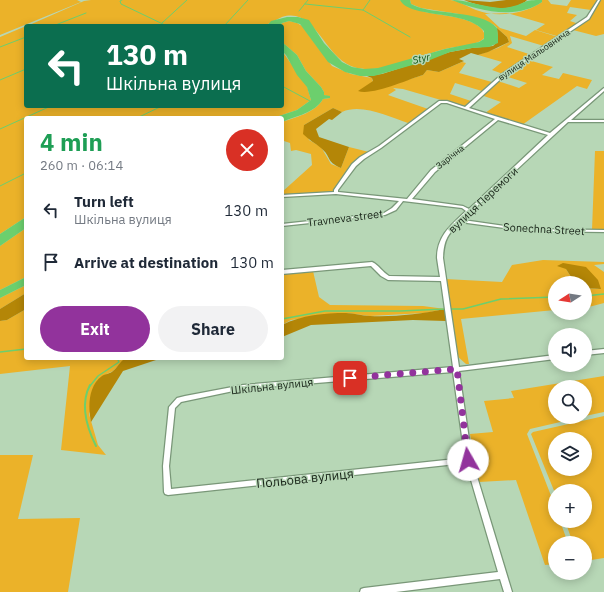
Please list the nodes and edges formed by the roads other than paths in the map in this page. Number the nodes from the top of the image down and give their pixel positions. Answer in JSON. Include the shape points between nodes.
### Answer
{"nodes":[{"id":1,"x":599,"y":0,"type":"edge"},
{"id":2,"x":604,"y":89,"type":"edge"},
{"id":3,"x":466,"y":108,"type":"junction"},
{"id":4,"x":498,"y":118,"type":"junction"},
{"id":5,"x":569,"y":121,"type":"junction"},
{"id":6,"x":604,"y":121,"type":"edge"},
{"id":7,"x":551,"y":135,"type":"junction"},
{"id":8,"x":336,"y":193,"type":"junction"},
{"id":9,"x":284,"y":196,"type":"edge"},
{"id":10,"x":402,"y":200,"type":"junction"},
{"id":11,"x":408,"y":200,"type":"junction"},
{"id":12,"x":470,"y":212,"type":"junction"},
{"id":13,"x":460,"y":221,"type":"junction"},
{"id":14,"x":284,"y":225,"type":"edge"},
{"id":15,"x":604,"y":232,"type":"edge"},
{"id":16,"x":284,"y":272,"type":"edge"},
{"id":17,"x":443,"y":279,"type":"junction"},
{"id":18,"x":604,"y":351,"type":"edge"},
{"id":19,"x":592,"y":352,"type":"edge"},
{"id":20,"x":548,"y":358,"type":"edge"},
{"id":21,"x":457,"y":369,"type":"junction"},
{"id":22,"x":468,"y":460,"type":"junction"},
{"id":23,"x":166,"y":466,"type":"joint"},
{"id":24,"x":503,"y":575,"type":"junction"},
{"id":25,"x":364,"y":592,"type":"edge"},
{"id":26,"x":508,"y":592,"type":"edge"}],
"edges":[{"from":1,"to":3,"type":"street","name":"вулиця Мальовнича","via":[[588,18],[503,75]]},
{"from":2,"to":5,"type":"street","name":"вулиця Перемоги"},
{"from":3,"to":4,"type":"street"},
{"from":3,"to":8,"type":"street","via":[[444,102],[437,104],[354,165]]},
{"from":4,"to":7,"type":"street"},
{"from":4,"to":11,"type":"street","name":"Зарічна","via":[[433,171]]},
{"from":5,"to":6,"type":"street"},
{"from":5,"to":7,"type":"street","name":"вулиця Перемоги"},
{"from":7,"to":12,"type":"street","name":"вулиця Перемоги"},
{"from":8,"to":9,"type":"street"},
{"from":8,"to":10,"type":"street"},
{"from":10,"to":11,"type":"street"},
{"from":10,"to":14,"type":"street","name":"Travneva street","via":[[385,214]]},
{"from":11,"to":12,"type":"street","via":[[463,207]]},
{"from":12,"to":13,"type":"street","name":"вулиця Перемоги"},
{"from":13,"to":15,"type":"street","name":"Sonechna Street","via":[[526,230]]},
{"from":13,"to":17,"type":"street","name":"вулиця Перемоги","via":[[442,240],[440,258]]},
{"from":16,"to":17,"type":"street","via":[[372,264],[388,278]]},
{"from":17,"to":21,"type":"street","name":"вулиця Перемоги"},
{"from":18,"to":19,"type":"street"},
{"from":20,"to":21,"type":"street","name":"Шкільна вулиця"},
{"from":21,"to":22,"type":"street","name":"вулиця Перемоги"},
{"from":21,"to":23,"type":"street","name":"Шкільна вулиця","via":[[243,387],[178,400],[172,407]]},
{"from":22,"to":23,"type":"street","name":"Польова вулиця","via":[[168,492]]},
{"from":22,"to":24,"type":"street","name":"вулиця Перемоги"},
{"from":24,"to":25,"type":"street"},
{"from":24,"to":26,"type":"street","name":"вулиця Перемоги"}]}
